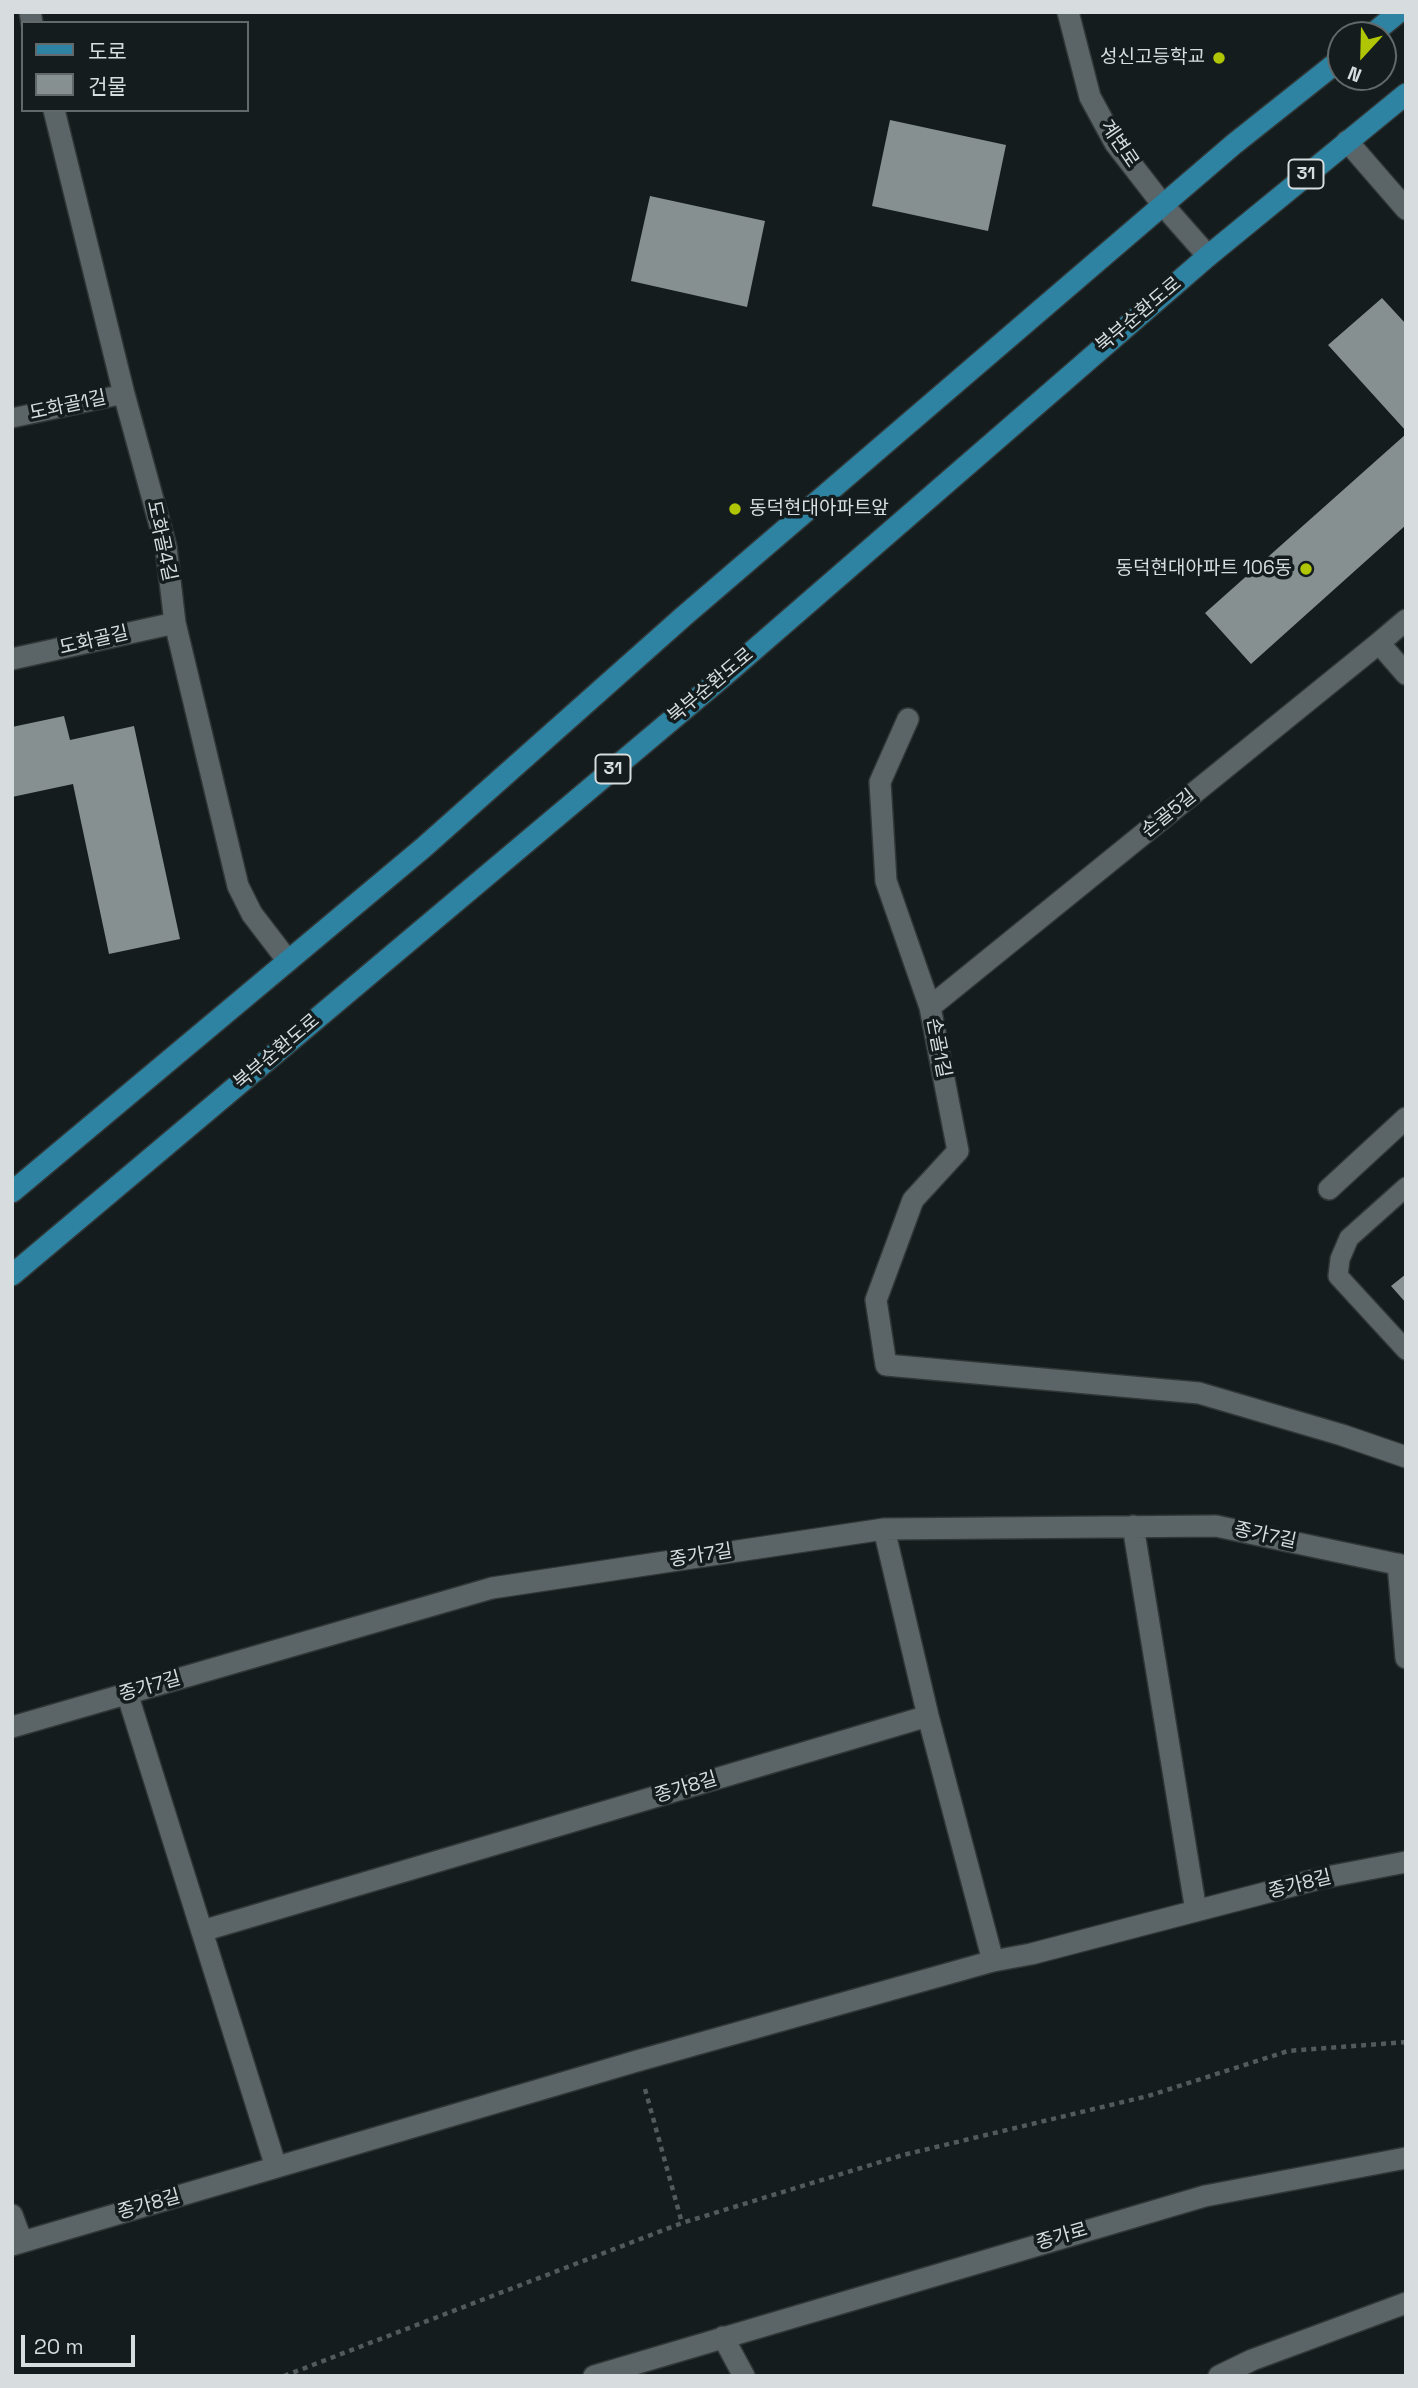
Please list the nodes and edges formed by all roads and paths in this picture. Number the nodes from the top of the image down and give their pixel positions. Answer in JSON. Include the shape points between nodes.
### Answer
{"nodes":[{"id":1,"x":1068,"y":12,"type":"edge"},
{"id":2,"x":1327,"y":70,"type":"edge"},
{"id":3,"x":1406,"y":94,"type":"edge"},
{"id":4,"x":54,"y":112,"type":"edge"},
{"id":5,"x":1347,"y":141,"type":"junction"},
{"id":6,"x":1163,"y":205,"type":"junction"},
{"id":7,"x":1406,"y":209,"type":"edge"},
{"id":8,"x":1208,"y":256,"type":"junction"},
{"id":9,"x":124,"y":394,"type":"junction"},
{"id":10,"x":12,"y":418,"type":"edge"},
{"id":11,"x":1406,"y":620,"type":"edge"},
{"id":12,"x":175,"y":623,"type":"junction"},
{"id":13,"x":1379,"y":643,"type":"junction"},
{"id":14,"x":12,"y":659,"type":"edge"},
{"id":15,"x":1406,"y":674,"type":"edge"},
{"id":16,"x":908,"y":719,"type":"dead end"},
{"id":17,"x":288,"y":961,"type":"junction"},
{"id":18,"x":930,"y":1007,"type":"junction"},
{"id":19,"x":1406,"y":1118,"type":"edge"},
{"id":20,"x":1406,"y":1187,"type":"edge"},
{"id":21,"x":1329,"y":1189,"type":"dead end"},
{"id":22,"x":12,"y":1190,"type":"edge"},
{"id":23,"x":103,"y":1199,"type":"junction"},
{"id":24,"x":12,"y":1275,"type":"edge"},
{"id":25,"x":12,"y":1280,"type":"edge"},
{"id":26,"x":1406,"y":1350,"type":"edge"},
{"id":27,"x":1406,"y":1457,"type":"edge"},
{"id":28,"x":1133,"y":1526,"type":"junction"},
{"id":29,"x":884,"y":1529,"type":"junction"},
{"id":30,"x":1402,"y":1565,"type":"edge"},
{"id":31,"x":1406,"y":1658,"type":"edge"},
{"id":32,"x":127,"y":1693,"type":"junction"},
{"id":33,"x":928,"y":1716,"type":"junction"},
{"id":34,"x":12,"y":1727,"type":"edge"},
{"id":35,"x":1406,"y":1862,"type":"edge"},
{"id":36,"x":1196,"y":1911,"type":"junction"},
{"id":37,"x":202,"y":1931,"type":"junction"},
{"id":38,"x":993,"y":1961,"type":"junction"},
{"id":39,"x":1406,"y":2042,"type":"edge"},
{"id":40,"x":637,"y":2061,"type":"junction"},
{"id":41,"x":1406,"y":2158,"type":"edge"},
{"id":42,"x":276,"y":2167,"type":"junction"},
{"id":43,"x":12,"y":2215,"type":"edge"},
{"id":44,"x":682,"y":2223,"type":"junction"},
{"id":45,"x":17,"y":2244,"type":"edge"},
{"id":46,"x":1406,"y":2303,"type":"edge"},
{"id":47,"x":723,"y":2337,"type":"junction"},
{"id":48,"x":284,"y":2376,"type":"edge"},
{"id":49,"x":594,"y":2376,"type":"edge"},
{"id":50,"x":744,"y":2376,"type":"edge"},
{"id":51,"x":1219,"y":2376,"type":"edge"}],
"edges":[{"from":1,"to":6,"type":"street","name":"계변로","via":[[1090,97],[1115,143]]},
{"from":2,"to":6,"type":"main road"},
{"from":3,"to":5,"type":"main road","name":"북부순환도로","number":"31"},
{"from":4,"to":9,"type":"street","name":"도화골4길"},
{"from":5,"to":7,"type":"street"},
{"from":5,"to":8,"type":"main road","name":"북부순환도로","number":"31"},
{"from":6,"to":8,"type":"street","name":"계변로"},
{"from":6,"to":17,"type":"main road"},
{"from":8,"to":23,"type":"main road","name":"북부순환도로","number":"31","via":[[725,675]]},
{"from":9,"to":10,"type":"lane","name":"도화골1길"},
{"from":9,"to":12,"type":"street","name":"도화골4길","via":[[166,547]]},
{"from":11,"to":13,"type":"street","name":"손골5길"},
{"from":12,"to":14,"type":"street","name":"도화골길"},
{"from":12,"to":17,"type":"street","name":"도화골4길","via":[[238,886],[252,914]]},
{"from":13,"to":15,"type":"street"},
{"from":13,"to":18,"type":"street","name":"손골5길"},
{"from":16,"to":18,"type":"street","name":"손골1길","via":[[880,782],[886,881]]},
{"from":17,"to":22,"type":"main road"},
{"from":18,"to":27,"type":"street","name":"손골1길","via":[[958,1151],[913,1200],[876,1300],[886,1365],[1199,1393]]},
{"from":19,"to":21,"type":"street"},
{"from":20,"to":26,"type":"lane","via":[[1349,1238],[1338,1276]]},
{"from":23,"to":24,"type":"main road","name":"북부순환도로","number":"31"},
{"from":23,"to":25,"type":"main road"},
{"from":28,"to":29,"type":"street","name":"종가7길"},
{"from":28,"to":30,"type":"street","name":"종가7길","via":[[1216,1526]]},
{"from":28,"to":36,"type":"street"},
{"from":29,"to":32,"type":"street","name":"종가7길","via":[[492,1588]]},
{"from":29,"to":33,"type":"street"},
{"from":30,"to":31,"type":"street"},
{"from":32,"to":34,"type":"street","name":"종가7길"},
{"from":32,"to":37,"type":"street"},
{"from":33,"to":37,"type":"street","name":"종가8길"},
{"from":33,"to":38,"type":"street"},
{"from":35,"to":36,"type":"street","name":"종가8길","via":[[1322,1878]]},
{"from":36,"to":38,"type":"street","name":"종가8길"},
{"from":37,"to":42,"type":"street"},
{"from":38,"to":40,"type":"street","name":"종가8길"},
{"from":39,"to":44,"type":"path","via":[[1288,2051],[1148,2096],[903,2155]]},
{"from":40,"to":42,"type":"street","name":"종가8길"},
{"from":40,"to":44,"type":"path"},
{"from":41,"to":47,"type":"street","name":"종가로","via":[[1205,2196]]},
{"from":42,"to":45,"type":"street","name":"종가8길"},
{"from":43,"to":45,"type":"street","name":"종가8길"},
{"from":44,"to":48,"type":"path"},
{"from":46,"to":51,"type":"street"},
{"from":47,"to":49,"type":"street","name":"종가로"},
{"from":47,"to":50,"type":"street"}]}
